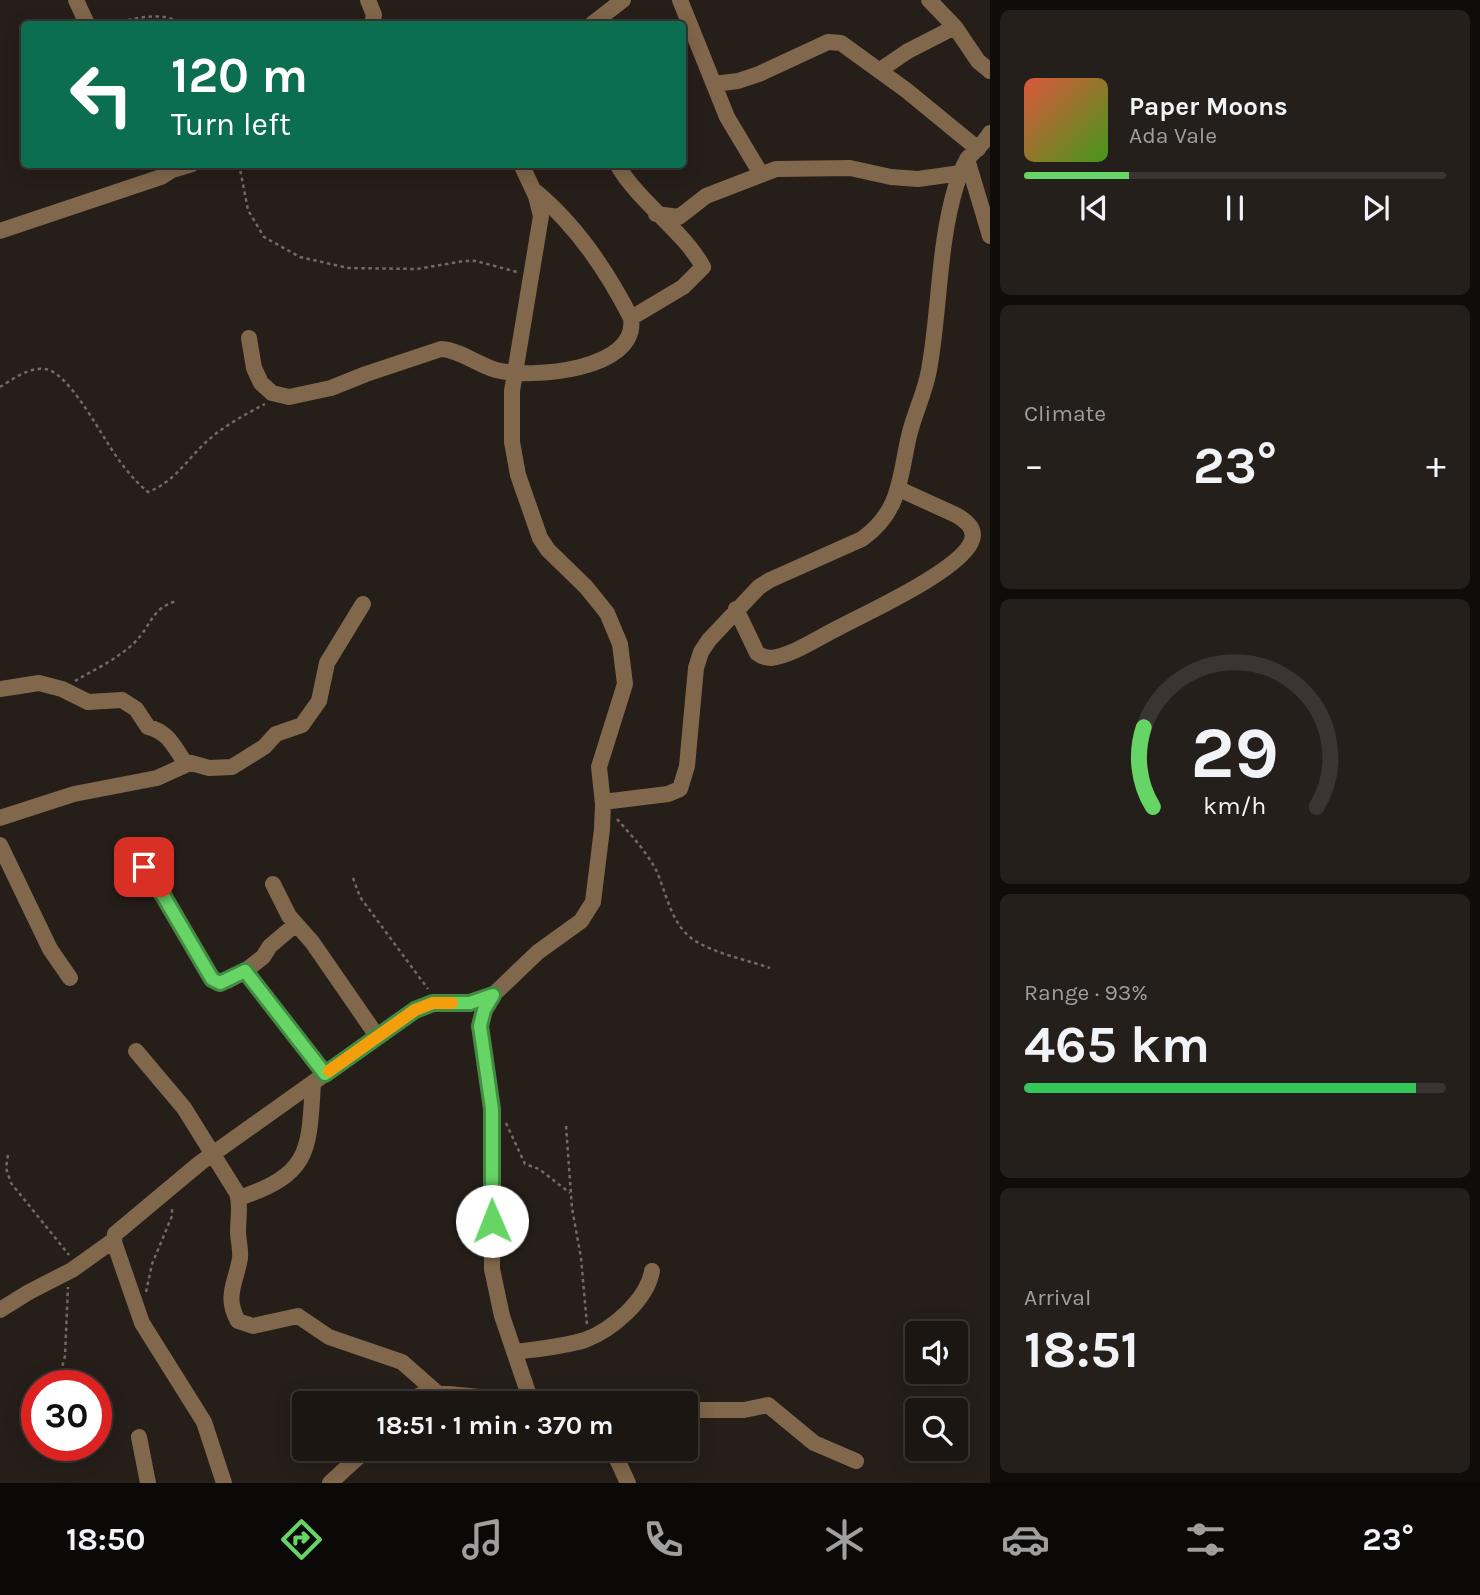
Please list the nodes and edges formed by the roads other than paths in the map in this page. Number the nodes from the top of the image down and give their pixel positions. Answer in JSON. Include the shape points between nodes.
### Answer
{"nodes":[{"id":1,"x":76,"y":0,"type":"edge"},
{"id":2,"x":368,"y":0,"type":"edge"},
{"id":3,"x":622,"y":0,"type":"edge"},
{"id":4,"x":680,"y":0,"type":"edge"},
{"id":5,"x":929,"y":0,"type":"edge"},
{"id":6,"x":86,"y":21,"type":"edge"},
{"id":7,"x":372,"y":21,"type":"edge"},
{"id":8,"x":596,"y":21,"type":"edge"},
{"id":9,"x":955,"y":27,"type":"junction"},
{"id":10,"x":880,"y":70,"type":"junction"},
{"id":11,"x":990,"y":71,"type":"edge"},
{"id":12,"x":714,"y":84,"type":"junction"},
{"id":13,"x":990,"y":133,"type":"edge"},
{"id":14,"x":969,"y":160,"type":"junction"},
{"id":15,"x":171,"y":168,"type":"edge"},
{"id":16,"x":523,"y":168,"type":"edge"},
{"id":17,"x":620,"y":168,"type":"edge"},
{"id":18,"x":761,"y":174,"type":"junction"},
{"id":19,"x":533,"y":189,"type":"junction"},
{"id":20,"x":656,"y":214,"type":"junction"},
{"id":21,"x":0,"y":231,"type":"edge"},
{"id":22,"x":990,"y":236,"type":"edge"},
{"id":23,"x":631,"y":318,"type":"junction"},
{"id":24,"x":249,"y":338,"type":"dead end"},
{"id":25,"x":515,"y":373,"type":"junction"},
{"id":26,"x":899,"y":489,"type":"junction"},
{"id":27,"x":363,"y":604,"type":"dead end"},
{"id":28,"x":736,"y":609,"type":"junction"},
{"id":29,"x":0,"y":688,"type":"edge"},
{"id":30,"x":190,"y":763,"type":"junction"},
{"id":31,"x":603,"y":803,"type":"junction"},
{"id":32,"x":0,"y":818,"type":"edge"},
{"id":33,"x":0,"y":845,"type":"edge"},
{"id":34,"x":144,"y":867,"type":"dead end"},
{"id":35,"x":274,"y":884,"type":"dead end"},
{"id":36,"x":296,"y":924,"type":"junction"},
{"id":37,"x":245,"y":971,"type":"junction"},
{"id":38,"x":70,"y":978,"type":"dead end"},
{"id":39,"x":493,"y":995,"type":"junction"},
{"id":40,"x":377,"y":1035,"type":"junction"},
{"id":41,"x":136,"y":1051,"type":"dead end"},
{"id":42,"x":319,"y":1078,"type":"junction"},
{"id":43,"x":213,"y":1154,"type":"junction"},
{"id":44,"x":239,"y":1198,"type":"junction"},
{"id":45,"x":114,"y":1240,"type":"junction"},
{"id":46,"x":652,"y":1271,"type":"dead end"},
{"id":47,"x":0,"y":1310,"type":"edge"},
{"id":48,"x":514,"y":1352,"type":"junction"},
{"id":49,"x":435,"y":1391,"type":"edge"},
{"id":50,"x":527,"y":1391,"type":"edge"},
{"id":51,"x":698,"y":1410,"type":"edge"},
{"id":52,"x":139,"y":1437,"type":"dead end"},
{"id":53,"x":355,"y":1461,"type":"edge"},
{"id":54,"x":618,"y":1461,"type":"edge"},
{"id":55,"x":856,"y":1461,"type":"dead end"},
{"id":56,"x":148,"y":1483,"type":"edge"},
{"id":57,"x":224,"y":1483,"type":"edge"},
{"id":58,"x":330,"y":1483,"type":"edge"},
{"id":59,"x":628,"y":1483,"type":"edge"}],
"edges":[{"from":1,"to":6,"type":"street"},
{"from":2,"to":7,"type":"street"},
{"from":3,"to":8,"type":"street"},
{"from":4,"to":12,"type":"street"},
{"from":5,"to":9,"type":"street"},
{"from":9,"to":10,"type":"street"},
{"from":9,"to":11,"type":"street","via":[[975,58]]},
{"from":10,"to":12,"type":"street","via":[[841,43],[828,42],[759,74]]},
{"from":10,"to":14,"type":"street"},
{"from":12,"to":18,"type":"street","via":[[731,125]]},
{"from":13,"to":14,"type":"street"},
{"from":14,"to":18,"type":"street","via":[[918,179],[850,169],[776,169]]},
{"from":14,"to":22,"type":"street"},
{"from":14,"to":26,"type":"street","via":[[949,215],[929,369]]},
{"from":15,"to":21,"type":"street","via":[[161,177]]},
{"from":16,"to":19,"type":"street"},
{"from":17,"to":20,"type":"street"},
{"from":18,"to":20,"type":"street","via":[[706,196],[679,217]]},
{"from":19,"to":23,"type":"street","via":[[576,232]]},
{"from":19,"to":25,"type":"street","via":[[541,216]]},
{"from":20,"to":23,"type":"street","via":[[691,248],[703,268],[683,287]]},
{"from":23,"to":25,"type":"street","via":[[625,340],[607,359],[547,373]]},
{"from":24,"to":25,"type":"street","via":[[261,383],[280,396],[331,388],[441,349]]},
{"from":25,"to":31,"type":"street","via":[[512,442],[535,527],[545,546],[603,606],[620,644],[625,684],[599,767]]},
{"from":26,"to":28,"type":"street","via":[[875,529],[763,583]]},
{"from":26,"to":28,"type":"street","via":[[956,515],[971,528],[968,547],[944,568],[912,590],[773,658],[757,653]]},
{"from":27,"to":30,"type":"street","via":[[327,663],[320,701],[302,724],[276,734],[232,767]]},
{"from":28,"to":31,"type":"street","via":[[698,660],[687,766],[679,791]]},
{"from":29,"to":30,"type":"street","via":[[39,684],[88,702],[117,699],[132,704],[148,727],[166,735]]},
{"from":30,"to":32,"type":"street","via":[[157,778],[74,794]]},
{"from":31,"to":39,"type":"street","via":[[593,902],[567,933],[538,952]]},
{"from":33,"to":38,"type":"street","via":[[39,929]]},
{"from":34,"to":37,"type":"street","via":[[212,979],[220,983]]},
{"from":35,"to":36,"type":"street"},
{"from":36,"to":37,"type":"street"},
{"from":36,"to":40,"type":"street"},
{"from":37,"to":42,"type":"street"},
{"from":39,"to":40,"type":"street","via":[[470,1003],[438,1003],[415,1010]]},
{"from":39,"to":48,"type":"street","via":[[480,1026],[492,1109],[491,1256]]},
{"from":40,"to":42,"type":"street"},
{"from":41,"to":43,"type":"street","via":[[172,1091]]},
{"from":42,"to":43,"type":"street"},
{"from":42,"to":44,"type":"street","via":[[311,1130],[299,1160],[275,1185]]},
{"from":43,"to":44,"type":"street"},
{"from":43,"to":45,"type":"street","via":[[118,1229]]},
{"from":44,"to":49,"type":"street","via":[[240,1257],[231,1303],[238,1321],[253,1326],[298,1316],[329,1337],[402,1362]]},
{"from":45,"to":47,"type":"street"},
{"from":45,"to":57,"type":"street","via":[[148,1334],[204,1422]]},
{"from":46,"to":48,"type":"street","via":[[642,1295],[601,1332]]},
{"from":48,"to":50,"type":"street"},
{"from":51,"to":55,"type":"street","via":[[768,1405],[814,1443]]},
{"from":52,"to":56,"type":"street"},
{"from":53,"to":58,"type":"street"},
{"from":54,"to":59,"type":"street"}]}
